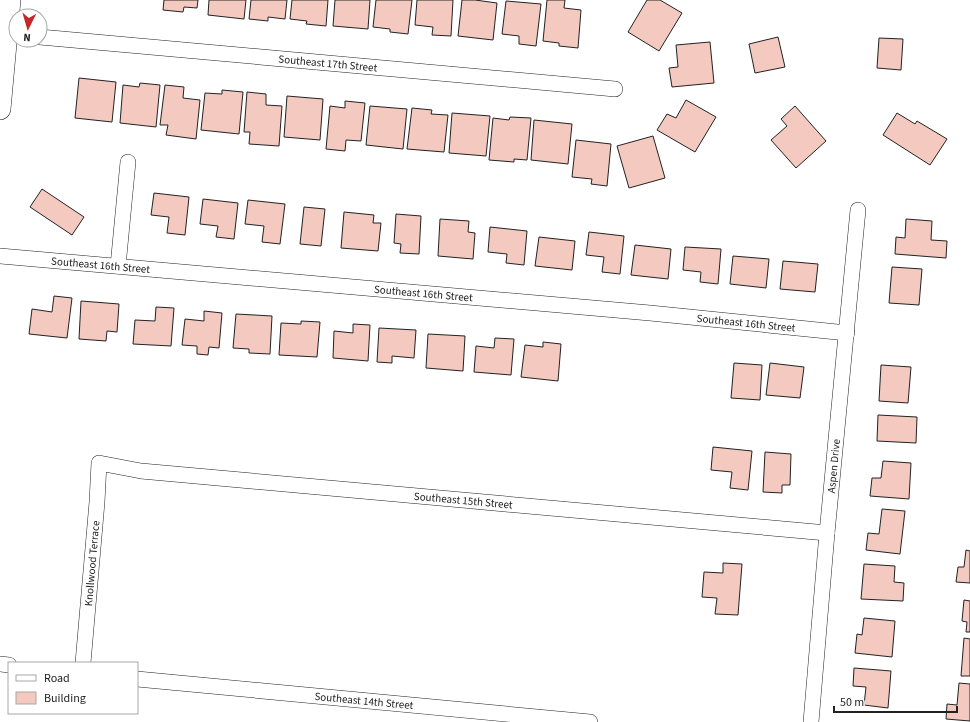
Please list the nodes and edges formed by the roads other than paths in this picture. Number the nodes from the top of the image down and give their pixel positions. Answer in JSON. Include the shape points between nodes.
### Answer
{"nodes":[{"id":1,"x":48,"y":38,"type":"edge"},
{"id":2,"x":10,"y":48,"type":"edge"},
{"id":3,"x":615,"y":90,"type":"dead end"},
{"id":4,"x":0,"y":109,"type":"edge"},
{"id":5,"x":128,"y":162,"type":"dead end"},
{"id":6,"x":858,"y":210,"type":"dead end"},
{"id":7,"x":0,"y":256,"type":"edge"},
{"id":8,"x":118,"y":266,"type":"junction"},
{"id":9,"x":846,"y":333,"type":"junction"},
{"id":10,"x":99,"y":463,"type":"joint"},
{"id":11,"x":828,"y":533,"type":"junction"},
{"id":12,"x":83,"y":662,"type":"edge"},
{"id":13,"x":138,"y":679,"type":"edge"},
{"id":14,"x":590,"y":722,"type":"edge"},
{"id":15,"x":811,"y":722,"type":"edge"}],
"edges":[{"from":1,"to":3,"type":"street","name":"Southeast 17th Street"},
{"from":2,"to":4,"type":"street"},
{"from":5,"to":8,"type":"street"},
{"from":6,"to":9,"type":"street","name":"Aspen Drive"},
{"from":7,"to":8,"type":"street","name":"Southeast 16th Street"},
{"from":8,"to":9,"type":"street","name":"Southeast 16th Street"},
{"from":9,"to":11,"type":"street","name":"Aspen Drive"},
{"from":10,"to":11,"type":"street","name":"Southeast 15th Street","via":[[141,471]]},
{"from":10,"to":12,"type":"street","name":"Knollwood Terrace"},
{"from":11,"to":15,"type":"street","name":"Aspen Drive"},
{"from":13,"to":14,"type":"street","name":"Southeast 14th Street"}]}
